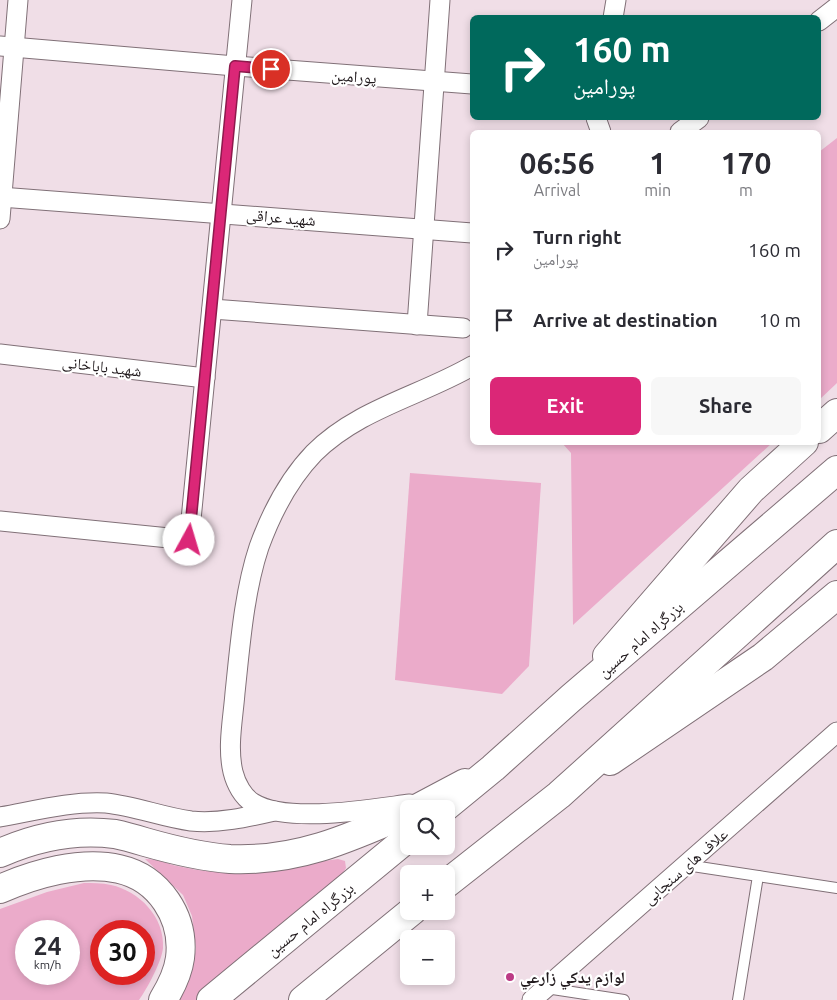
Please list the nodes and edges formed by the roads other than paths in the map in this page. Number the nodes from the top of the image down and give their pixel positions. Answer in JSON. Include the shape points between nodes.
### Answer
{"nodes":[{"id":1,"x":18,"y":0,"type":"edge"},
{"id":2,"x":242,"y":0,"type":"edge"},
{"id":3,"x":440,"y":0,"type":"edge"},
{"id":4,"x":616,"y":0,"type":"edge"},
{"id":5,"x":837,"y":7,"type":"edge"},
{"id":6,"x":613,"y":15,"type":"edge"},
{"id":7,"x":821,"y":19,"type":"edge"},
{"id":8,"x":7,"y":47,"type":"edge"},
{"id":9,"x":235,"y":66,"type":"junction"},
{"id":10,"x":435,"y":82,"type":"junction"},
{"id":11,"x":470,"y":84,"type":"edge"},
{"id":12,"x":696,"y":120,"type":"edge"},
{"id":13,"x":683,"y":130,"type":"edge"},
{"id":14,"x":1,"y":197,"type":"edge"},
{"id":15,"x":221,"y":213,"type":"junction"},
{"id":16,"x":0,"y":220,"type":"edge"},
{"id":17,"x":424,"y":229,"type":"junction"},
{"id":18,"x":470,"y":233,"type":"edge"},
{"id":19,"x":212,"y":309,"type":"junction"},
{"id":20,"x":417,"y":325,"type":"junction"},
{"id":21,"x":463,"y":328,"type":"dead end"},
{"id":22,"x":0,"y":354,"type":"edge"},
{"id":23,"x":470,"y":367,"type":"edge"},
{"id":24,"x":205,"y":378,"type":"junction"},
{"id":25,"x":837,"y":413,"type":"edge"},
{"id":26,"x":821,"y":427,"type":"edge"},
{"id":27,"x":801,"y":445,"type":"edge"},
{"id":28,"x":837,"y":470,"type":"edge"},
{"id":29,"x":0,"y":521,"type":"edge"},
{"id":30,"x":837,"y":544,"type":"edge"},
{"id":31,"x":837,"y":596,"type":"edge"},
{"id":32,"x":571,"y":698,"type":"junction"},
{"id":33,"x":835,"y":737,"type":"edge"},
{"id":34,"x":559,"y":795,"type":"junction"},
{"id":35,"x":438,"y":800,"type":"edge"},
{"id":36,"x":400,"y":809,"type":"edge"},
{"id":37,"x":276,"y":811,"type":"junction"},
{"id":38,"x":0,"y":817,"type":"edge"},
{"id":39,"x":400,"y":818,"type":"edge"},
{"id":40,"x":400,"y":844,"type":"edge"},
{"id":41,"x":0,"y":853,"type":"edge"},
{"id":42,"x":686,"y":865,"type":"junction"},
{"id":43,"x":758,"y":876,"type":"junction"},
{"id":44,"x":455,"y":877,"type":"edge"},
{"id":45,"x":837,"y":888,"type":"edge"},
{"id":46,"x":0,"y":889,"type":"edge"},
{"id":47,"x":401,"y":920,"type":"edge"},
{"id":48,"x":539,"y":994,"type":"edge"},
{"id":49,"x":163,"y":1000,"type":"edge"},
{"id":50,"x":211,"y":1000,"type":"edge"},
{"id":51,"x":303,"y":1000,"type":"edge"},
{"id":52,"x":624,"y":1000,"type":"edge"},
{"id":53,"x":738,"y":1000,"type":"edge"}],
"edges":[{"from":1,"to":8,"type":"street"},
{"from":2,"to":9,"type":"street"},
{"from":3,"to":10,"type":"street"},
{"from":4,"to":6,"type":"street"},
{"from":5,"to":7,"type":"street"},
{"from":8,"to":9,"type":"street","name":"پورامین"},
{"from":8,"to":14,"type":"street"},
{"from":9,"to":10,"type":"street","name":"پورامین"},
{"from":9,"to":15,"type":"street"},
{"from":10,"to":11,"type":"street","name":"پورامین"},
{"from":10,"to":17,"type":"street"},
{"from":12,"to":13,"type":"street"},
{"from":14,"to":15,"type":"street","name":"شهید عراقی"},
{"from":14,"to":16,"type":"street"},
{"from":15,"to":17,"type":"street","name":"شهید عراقی"},
{"from":15,"to":19,"type":"street"},
{"from":17,"to":18,"type":"street","name":"شهید عراقی"},
{"from":17,"to":20,"type":"street"},
{"from":19,"to":20,"type":"street"},
{"from":19,"to":24,"type":"street"},
{"from":20,"to":21,"type":"street"},
{"from":22,"to":24,"type":"street","name":"شهید باباخانی"},
{"from":23,"to":37,"type":"street","via":[[369,413],[330,438],[300,470],[273,515],[259,548],[248,592],[230,754],[240,789],[252,802]]},
{"from":24,"to":29,"type":"street","via":[[189,540]]},
{"from":25,"to":26,"type":"main road"},
{"from":27,"to":32,"type":"main road","via":[[751,490]]},
{"from":28,"to":32,"type":"main road","name":"بزرگراه امام حسین"},
{"from":30,"to":34,"type":"main road"},
{"from":31,"to":34,"type":"main road","via":[[763,657]]},
{"from":32,"to":35,"type":"main road","name":"بزرگراه امام حسین","via":[[493,768]]},
{"from":33,"to":42,"type":"street","name":"علاف های سنجابی"},
{"from":34,"to":44,"type":"main road"},
{"from":36,"to":37,"type":"street"},
{"from":37,"to":38,"type":"street","via":[[234,820],[194,821],[103,803]]},
{"from":39,"to":41,"type":"main road","name":"بزرگراه امام حسین","via":[[307,852],[270,858],[209,857],[117,835],[90,832],[40,839]]},
{"from":40,"to":50,"type":"main road","name":"بزرگراه امام حسین"},
{"from":42,"to":43,"type":"lane"},
{"from":42,"to":48,"type":"street","name":"علاف های سنجابی"},
{"from":43,"to":45,"type":"lane"},
{"from":43,"to":53,"type":"lane"},
{"from":46,"to":49,"type":"main road","via":[[59,870],[97,866],[120,869],[158,890],[172,908],[181,944],[176,974]]},
{"from":47,"to":51,"type":"main road"},
{"from":48,"to":52,"type":"lane"}]}
